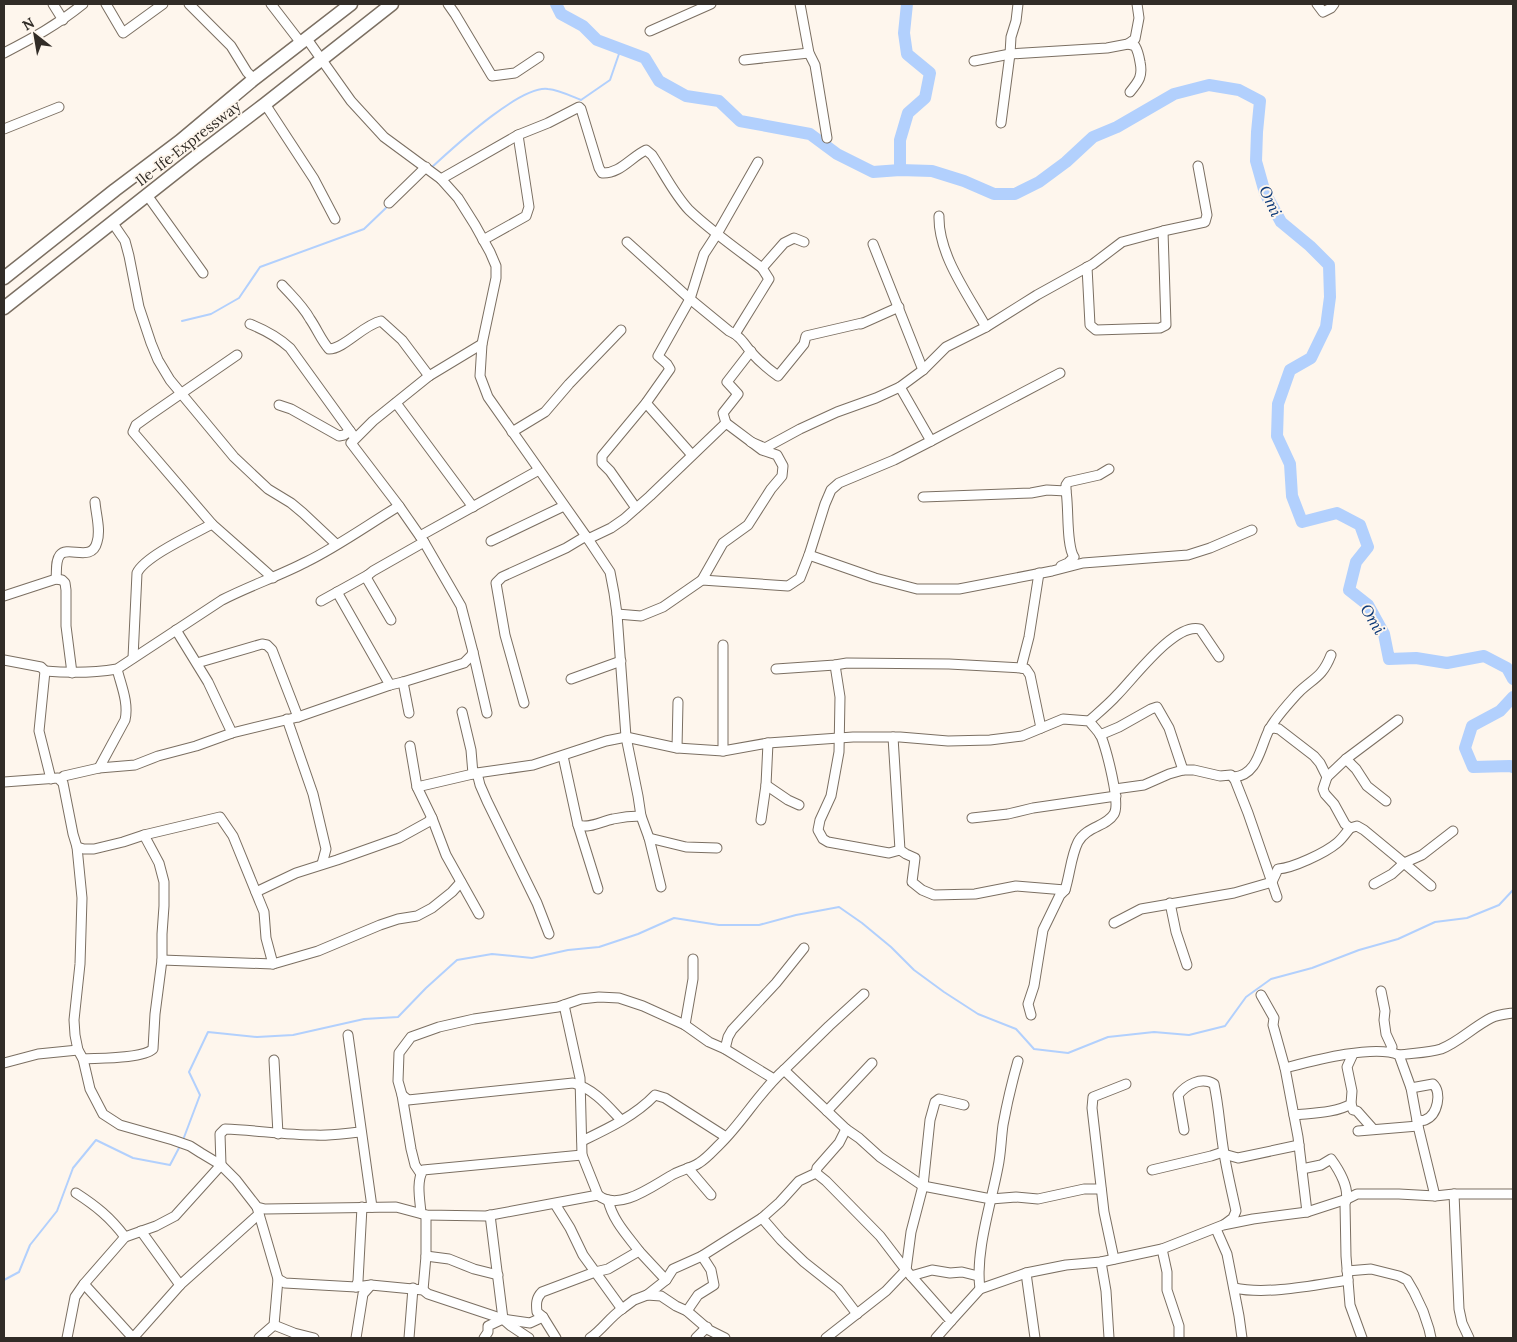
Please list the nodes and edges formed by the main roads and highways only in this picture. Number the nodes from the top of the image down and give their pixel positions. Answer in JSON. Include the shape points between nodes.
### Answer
{"nodes":[{"id":1,"x":351,"y":4,"type":"edge"},
{"id":2,"x":392,"y":4,"type":"edge"},
{"id":3,"x":4,"y":278,"type":"edge"},
{"id":4,"x":4,"y":308,"type":"edge"}],
"edges":[{"from":1,"to":3,"type":"highway","name":"Ile-Ife Expressway"},
{"from":2,"to":4,"type":"highway","name":"Ile-Ife Expressway"}]}
